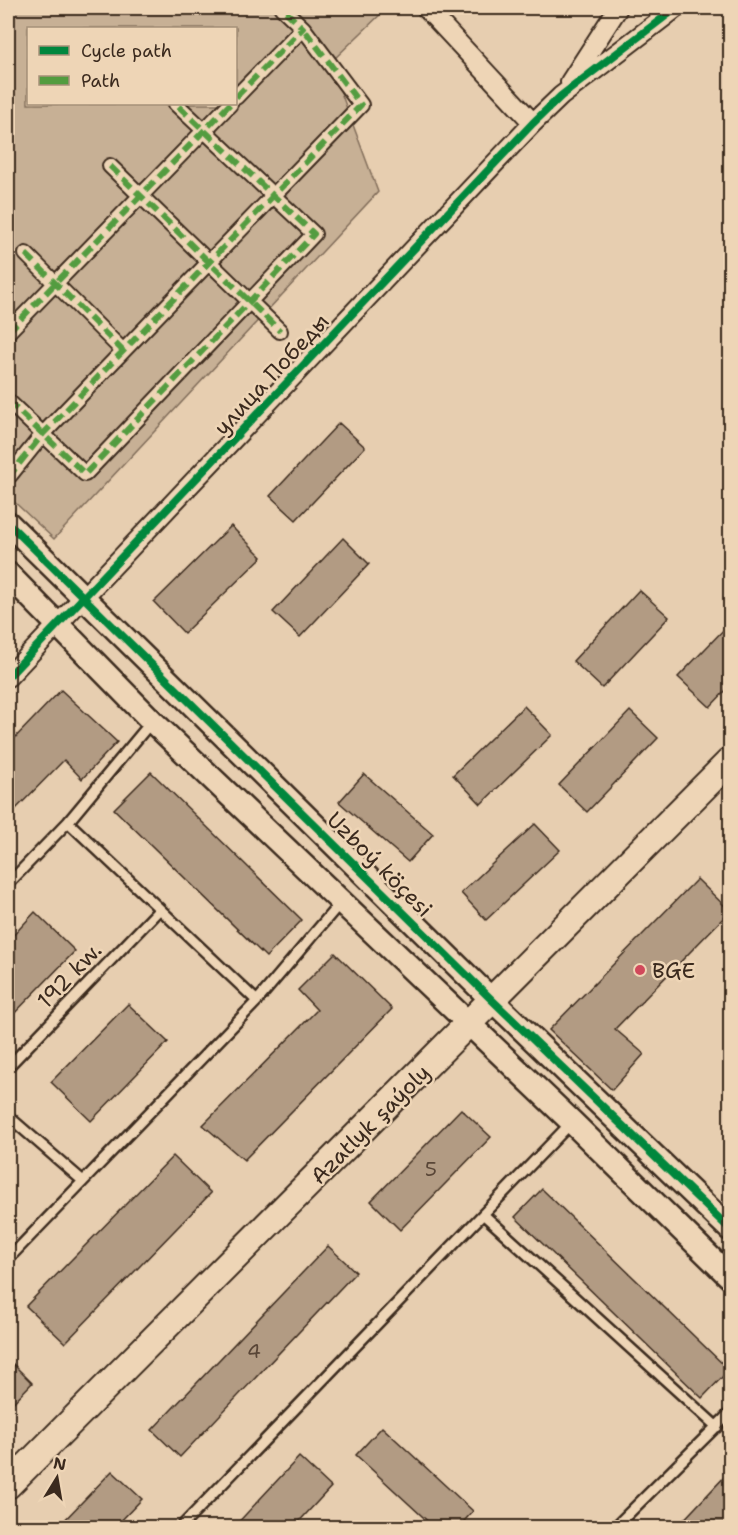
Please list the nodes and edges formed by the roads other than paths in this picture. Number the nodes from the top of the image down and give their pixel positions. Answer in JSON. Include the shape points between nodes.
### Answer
{"nodes":[{"id":1,"x":282,"y":8,"type":"edge"},
{"id":2,"x":426,"y":8,"type":"edge"},
{"id":3,"x":618,"y":8,"type":"edge"},
{"id":4,"x":676,"y":8,"type":"edge"},
{"id":5,"x":303,"y":28,"type":"junction"},
{"id":6,"x":237,"y":96,"type":"edge"},
{"id":7,"x":561,"y":96,"type":"junction"},
{"id":8,"x":177,"y":105,"type":"edge"},
{"id":9,"x":229,"y":105,"type":"edge"},
{"id":10,"x":533,"y":123,"type":"junction"},
{"id":11,"x":204,"y":130,"type":"junction"},
{"id":12,"x":110,"y":166,"type":"dead end"},
{"id":13,"x":273,"y":195,"type":"junction"},
{"id":14,"x":140,"y":196,"type":"junction"},
{"id":15,"x":26,"y":254,"type":"dead end"},
{"id":16,"x":208,"y":262,"type":"junction"},
{"id":17,"x":55,"y":283,"type":"junction"},
{"id":18,"x":249,"y":302,"type":"junction"},
{"id":19,"x":280,"y":331,"type":"dead end"},
{"id":20,"x":8,"y":332,"type":"edge"},
{"id":21,"x":123,"y":351,"type":"junction"},
{"id":22,"x":8,"y":401,"type":"edge"},
{"id":23,"x":43,"y":434,"type":"junction"},
{"id":24,"x":8,"y":472,"type":"edge"},
{"id":25,"x":8,"y":523,"type":"edge"},
{"id":26,"x":8,"y":574,"type":"edge"},
{"id":27,"x":85,"y":597,"type":"junction"},
{"id":28,"x":59,"y":624,"type":"junction"},
{"id":29,"x":8,"y":677,"type":"edge"},
{"id":30,"x":152,"y":721,"type":"junction"},
{"id":31,"x":730,"y":761,"type":"edge"},
{"id":32,"x":68,"y":822,"type":"junction"},
{"id":33,"x":8,"y":884,"type":"edge"},
{"id":34,"x":341,"y":902,"type":"junction"},
{"id":35,"x":159,"y":910,"type":"junction"},
{"id":36,"x":492,"y":1000,"type":"junction"},
{"id":37,"x":257,"y":1001,"type":"junction"},
{"id":38,"x":470,"y":1024,"type":"junction"},
{"id":39,"x":8,"y":1067,"type":"edge"},
{"id":40,"x":8,"y":1116,"type":"edge"},
{"id":41,"x":572,"y":1122,"type":"junction"},
{"id":42,"x":82,"y":1181,"type":"junction"},
{"id":43,"x":484,"y":1215,"type":"junction"},
{"id":44,"x":730,"y":1229,"type":"edge"},
{"id":45,"x":8,"y":1259,"type":"edge"},
{"id":46,"x":730,"y":1277,"type":"edge"},
{"id":47,"x":730,"y":1413,"type":"edge"},
{"id":48,"x":717,"y":1426,"type":"junction"},
{"id":49,"x":8,"y":1485,"type":"edge"},
{"id":50,"x":180,"y":1527,"type":"edge"},
{"id":51,"x":614,"y":1527,"type":"edge"}],
"edges":[{"from":1,"to":5,"type":"street"},
{"from":2,"to":10,"type":"street"},
{"from":3,"to":7,"type":"street"},
{"from":4,"to":7,"type":"street"},
{"from":5,"to":6,"type":"street"},
{"from":5,"to":13,"type":"street","via":[[361,105]]},
{"from":7,"to":10,"type":"street","name":"улица Победы"},
{"from":8,"to":11,"type":"street"},
{"from":9,"to":11,"type":"street"},
{"from":10,"to":27,"type":"street","name":"улица Победы"},
{"from":11,"to":13,"type":"street"},
{"from":11,"to":14,"type":"street"},
{"from":12,"to":14,"type":"street"},
{"from":13,"to":16,"type":"street"},
{"from":13,"to":18,"type":"street","via":[[314,234]]},
{"from":14,"to":16,"type":"street"},
{"from":14,"to":17,"type":"street"},
{"from":15,"to":17,"type":"street"},
{"from":16,"to":18,"type":"street"},
{"from":16,"to":21,"type":"street"},
{"from":17,"to":20,"type":"street"},
{"from":17,"to":21,"type":"street"},
{"from":18,"to":19,"type":"street"},
{"from":18,"to":23,"type":"street","via":[[85,474]]},
{"from":21,"to":23,"type":"street"},
{"from":22,"to":23,"type":"street"},
{"from":23,"to":24,"type":"street","via":[[10,475]]},
{"from":25,"to":27,"type":"street","name":"Uzboý köçesi"},
{"from":26,"to":28,"type":"street"},
{"from":27,"to":28,"type":"street","name":"улица Победы"},
{"from":27,"to":36,"type":"street","name":"Uzboý köçesi"},
{"from":28,"to":29,"type":"street","name":"улица Победы"},
{"from":28,"to":30,"type":"street"},
{"from":30,"to":32,"type":"lane"},
{"from":30,"to":34,"type":"street"},
{"from":31,"to":36,"type":"main road","name":"Azatlyk şaýoly"},
{"from":32,"to":33,"type":"lane"},
{"from":32,"to":35,"type":"lane"},
{"from":34,"to":37,"type":"lane"},
{"from":34,"to":38,"type":"street"},
{"from":35,"to":37,"type":"lane"},
{"from":35,"to":39,"type":"lane","name":"192 kw."},
{"from":36,"to":38,"type":"main road","name":"Azatlyk şaýoly"},
{"from":36,"to":44,"type":"street","name":"Uzboý köçesi"},
{"from":37,"to":42,"type":"lane"},
{"from":38,"to":41,"type":"street"},
{"from":38,"to":49,"type":"main road","name":"Azatlyk şaýoly"},
{"from":40,"to":42,"type":"lane"},
{"from":41,"to":43,"type":"lane"},
{"from":41,"to":46,"type":"street"},
{"from":42,"to":45,"type":"lane"},
{"from":43,"to":48,"type":"lane"},
{"from":43,"to":50,"type":"lane"},
{"from":47,"to":48,"type":"lane"},
{"from":48,"to":51,"type":"lane"}]}
